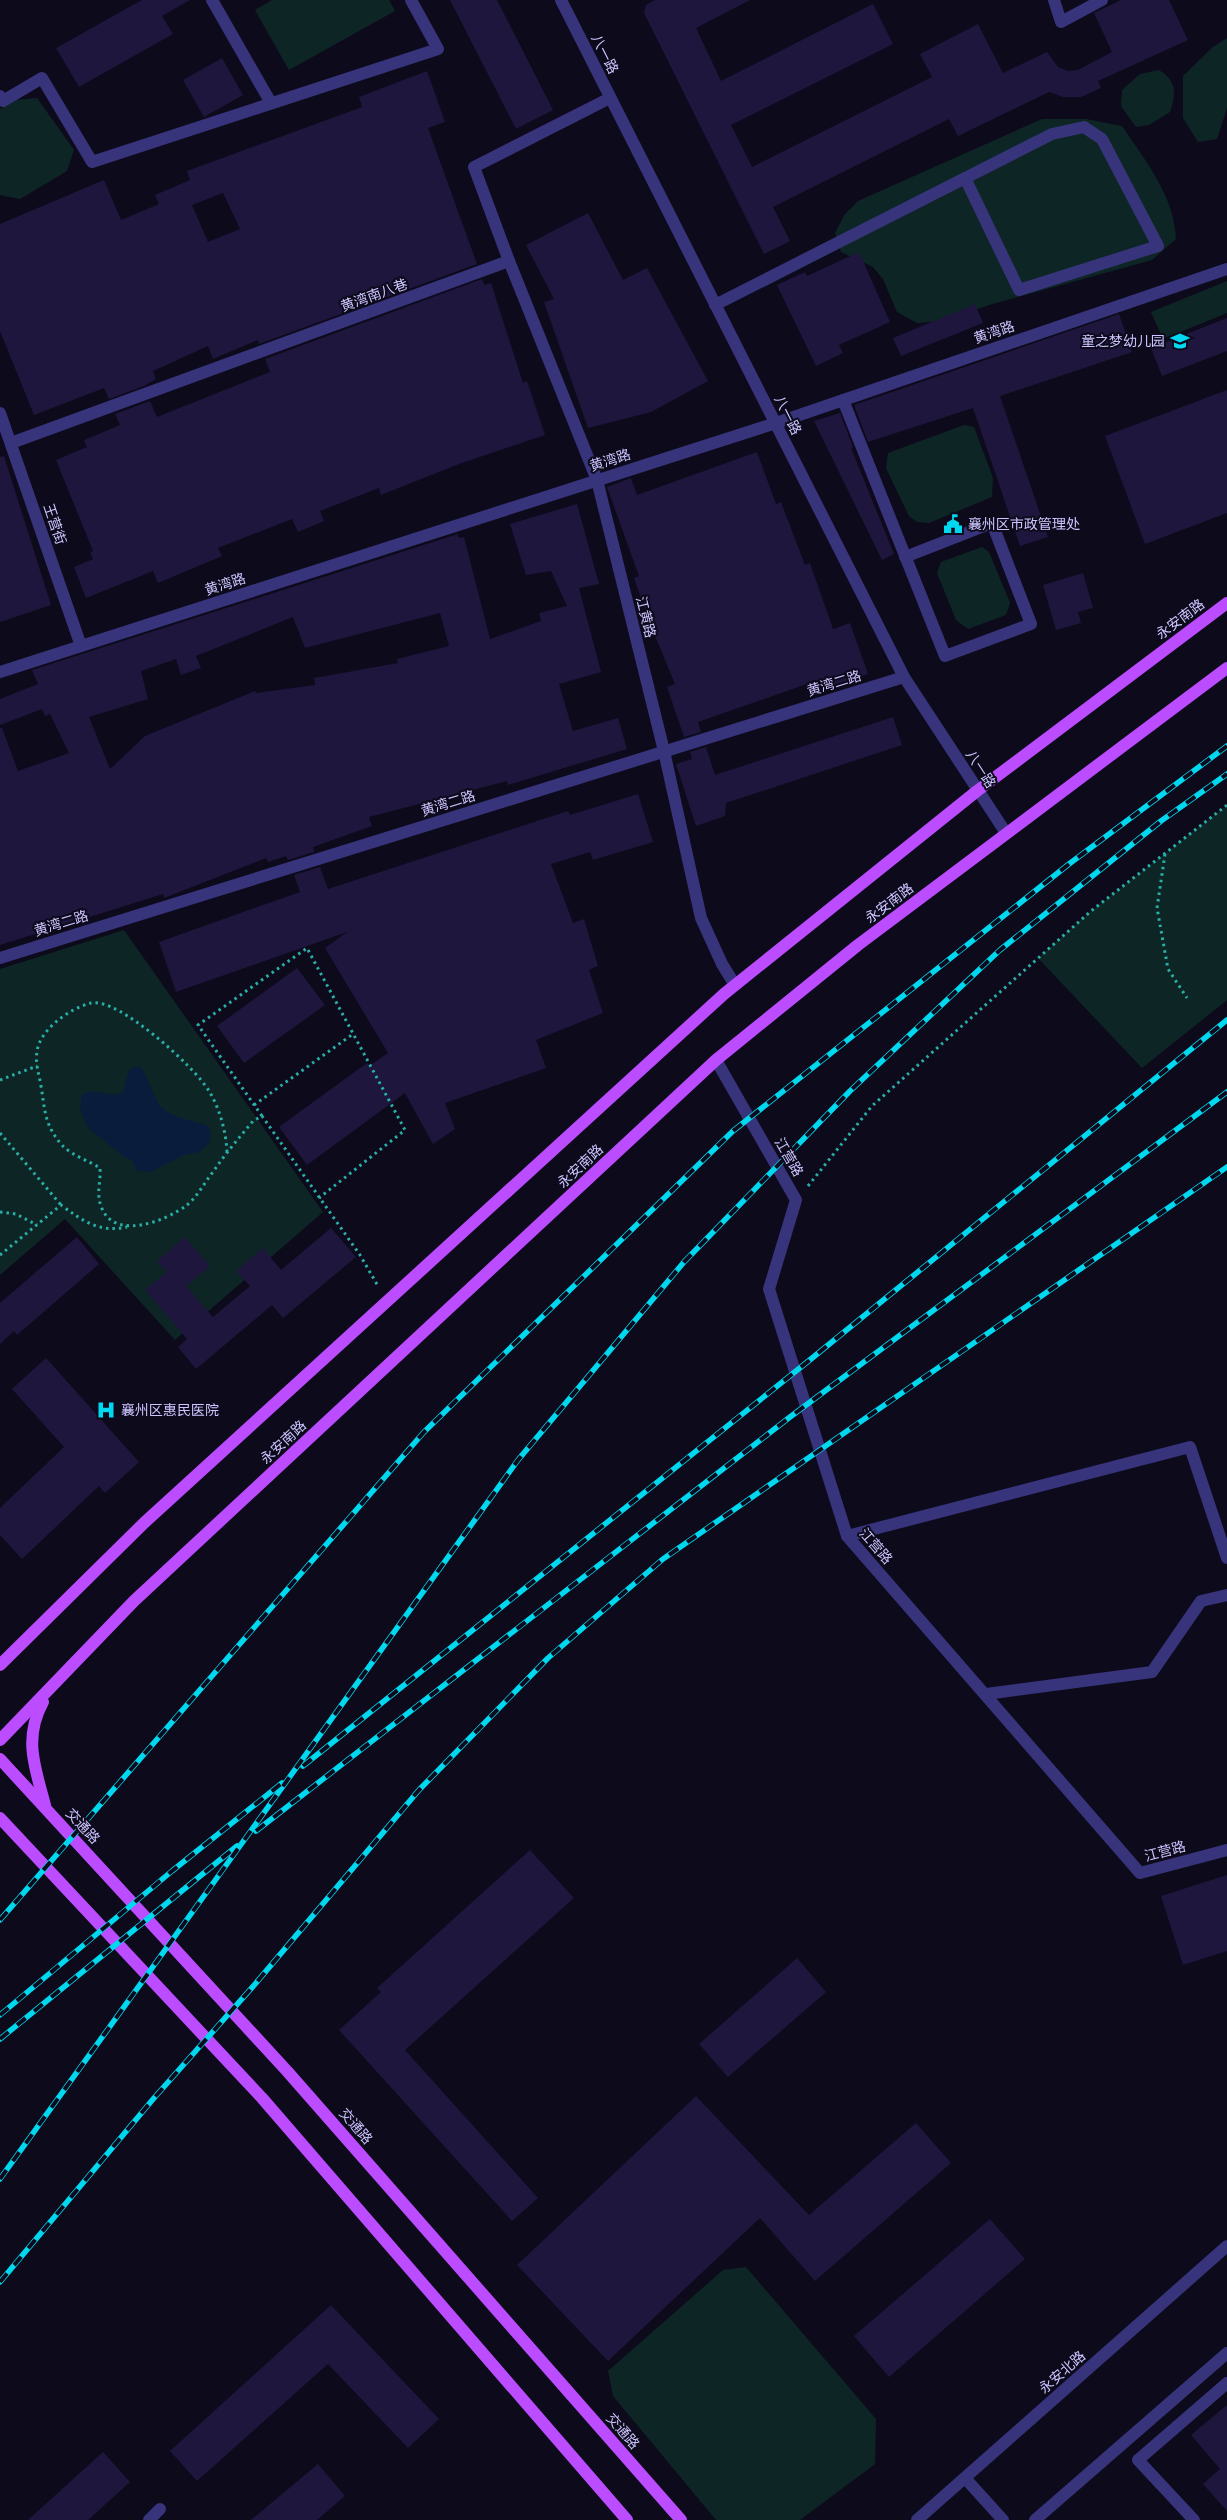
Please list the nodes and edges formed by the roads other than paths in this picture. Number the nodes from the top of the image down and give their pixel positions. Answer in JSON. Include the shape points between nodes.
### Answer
{"nodes":[{"id":1,"x":212,"y":0,"type":"edge"},
{"id":2,"x":411,"y":0,"type":"edge"},
{"id":3,"x":561,"y":0,"type":"edge"},
{"id":4,"x":1054,"y":0,"type":"edge"},
{"id":5,"x":1102,"y":0,"type":"edge"},
{"id":6,"x":0,"y":97,"type":"edge"},
{"id":7,"x":610,"y":98,"type":"junction"},
{"id":8,"x":271,"y":103,"type":"junction"},
{"id":9,"x":965,"y":178,"type":"junction"},
{"id":10,"x":509,"y":261,"type":"junction"},
{"id":11,"x":1227,"y":269,"type":"edge"},
{"id":12,"x":715,"y":305,"type":"junction"},
{"id":13,"x":843,"y":400,"type":"junction"},
{"id":14,"x":0,"y":413,"type":"edge"},
{"id":15,"x":776,"y":423,"type":"junction"},
{"id":16,"x":11,"y":443,"type":"junction"},
{"id":17,"x":597,"y":480,"type":"junction"},
{"id":18,"x":906,"y":557,"type":"junction"},
{"id":19,"x":1227,"y":603,"type":"edge"},
{"id":20,"x":82,"y":646,"type":"junction"},
{"id":21,"x":1227,"y":668,"type":"edge"},
{"id":22,"x":0,"y":672,"type":"edge"},
{"id":23,"x":904,"y":677,"type":"junction"},
{"id":24,"x":664,"y":751,"type":"junction"},
{"id":25,"x":977,"y":791,"type":"junction"},
{"id":26,"x":1006,"y":833,"type":"junction"},
{"id":27,"x":0,"y":958,"type":"edge"},
{"id":28,"x":735,"y":984,"type":"junction"},
{"id":29,"x":716,"y":1060,"type":"junction"},
{"id":30,"x":847,"y":1536,"type":"junction"},
{"id":31,"x":1227,"y":1558,"type":"edge"},
{"id":32,"x":1227,"y":1595,"type":"edge"},
{"id":33,"x":15,"y":1650,"type":"junction"},
{"id":34,"x":0,"y":1653,"type":"edge"},
{"id":35,"x":0,"y":1665,"type":"edge"},
{"id":36,"x":48,"y":1690,"type":"junction"},
{"id":37,"x":986,"y":1694,"type":"junction"},
{"id":38,"x":0,"y":1740,"type":"edge"},
{"id":39,"x":0,"y":1759,"type":"edge"},
{"id":40,"x":45,"y":1808,"type":"junction"},
{"id":41,"x":0,"y":1818,"type":"edge"},
{"id":42,"x":0,"y":1830,"type":"edge"},
{"id":43,"x":21,"y":1840,"type":"junction"},
{"id":44,"x":1227,"y":1850,"type":"edge"},
{"id":45,"x":1227,"y":2246,"type":"edge"},
{"id":46,"x":1227,"y":2353,"type":"edge"},
{"id":47,"x":1227,"y":2383,"type":"edge"},
{"id":48,"x":964,"y":2478,"type":"junction"},
{"id":49,"x":160,"y":2510,"type":"dead end"},
{"id":50,"x":149,"y":2520,"type":"edge"},
{"id":51,"x":628,"y":2520,"type":"edge"},
{"id":52,"x":681,"y":2520,"type":"edge"},
{"id":53,"x":917,"y":2520,"type":"edge"},
{"id":54,"x":1003,"y":2520,"type":"edge"},
{"id":55,"x":1035,"y":2520,"type":"edge"},
{"id":56,"x":1194,"y":2520,"type":"edge"}],
"edges":[{"from":1,"to":8,"type":"street"},
{"from":2,"to":8,"type":"street","via":[[438,48]]},
{"from":3,"to":7,"type":"street","name":"八一路"},
{"from":4,"to":5,"type":"street","via":[[1060,22]]},
{"from":6,"to":8,"type":"street","via":[[3,101],[42,78],[92,162]]},
{"from":7,"to":10,"type":"street","via":[[474,166]]},
{"from":7,"to":12,"type":"street","name":"八一路"},
{"from":9,"to":9,"type":"street","via":[[1052,134],[1084,127],[1102,139],[1158,246],[1019,290]]},
{"from":9,"to":12,"type":"street"},
{"from":10,"to":16,"type":"street","name":"黄湾南八巷"},
{"from":10,"to":17,"type":"street","name":"江黄路"},
{"from":11,"to":13,"type":"street","name":"黄湾路"},
{"from":12,"to":15,"type":"street","name":"八一路"},
{"from":13,"to":15,"type":"street","name":"黄湾路"},
{"from":13,"to":18,"type":"street"},
{"from":14,"to":16,"type":"street","name":"王营街"},
{"from":15,"to":17,"type":"street","name":"黄湾路"},
{"from":15,"to":23,"type":"street","name":"八一路"},
{"from":16,"to":20,"type":"street","name":"王营街"},
{"from":17,"to":20,"type":"street","name":"黄湾路"},
{"from":17,"to":24,"type":"street","name":"江黄路"},
{"from":18,"to":18,"type":"street","via":[[945,656],[1031,624],[992,523]]},
{"from":19,"to":25,"type":"main road","name":"永安南路"},
{"from":20,"to":22,"type":"street","name":"黄湾路"},
{"from":21,"to":26,"type":"main road","name":"永安南路"},
{"from":23,"to":24,"type":"street","name":"黄湾二路"},
{"from":23,"to":25,"type":"street","name":"八一路"},
{"from":24,"to":27,"type":"street","name":"黄湾二路"},
{"from":24,"to":28,"type":"street","name":"江黄路","via":[[701,918]]},
{"from":25,"to":26,"type":"street","name":"八一路"},
{"from":25,"to":28,"type":"main road","name":"永安南路"},
{"from":26,"to":29,"type":"main road","name":"永安南路"},
{"from":28,"to":33,"type":"main road","name":"永安南路","via":[[144,1523]]},
{"from":29,"to":30,"type":"street","name":"江营路","via":[[796,1200],[769,1289]]},
{"from":29,"to":36,"type":"main road","name":"永安南路","via":[[134,1601]]},
{"from":30,"to":31,"type":"street","via":[[1190,1447]]},
{"from":30,"to":37,"type":"street","name":"江营路"},
{"from":32,"to":37,"type":"street","via":[[1201,1601],[1152,1672]]},
{"from":33,"to":34,"type":"main road"},
{"from":33,"to":35,"type":"main road","name":"永安南路"},
{"from":36,"to":38,"type":"main road","name":"永安南路"},
{"from":36,"to":40,"type":"main road","via":[[36,1715],[30,1748]]},
{"from":37,"to":44,"type":"street","name":"江营路","via":[[1140,1873]]},
{"from":39,"to":40,"type":"main road","name":"交通路"},
{"from":40,"to":52,"type":"main road","name":"交通路","via":[[287,2070]]},
{"from":41,"to":43,"type":"main road"},
{"from":42,"to":43,"type":"main road"},
{"from":43,"to":51,"type":"main road","via":[[262,2098]]},
{"from":45,"to":48,"type":"street","name":"永安北路"},
{"from":46,"to":55,"type":"street"},
{"from":47,"to":56,"type":"street","via":[[1138,2460]]},
{"from":48,"to":53,"type":"street","name":"永安北路"},
{"from":48,"to":54,"type":"street"},
{"from":49,"to":50,"type":"street"}]}
